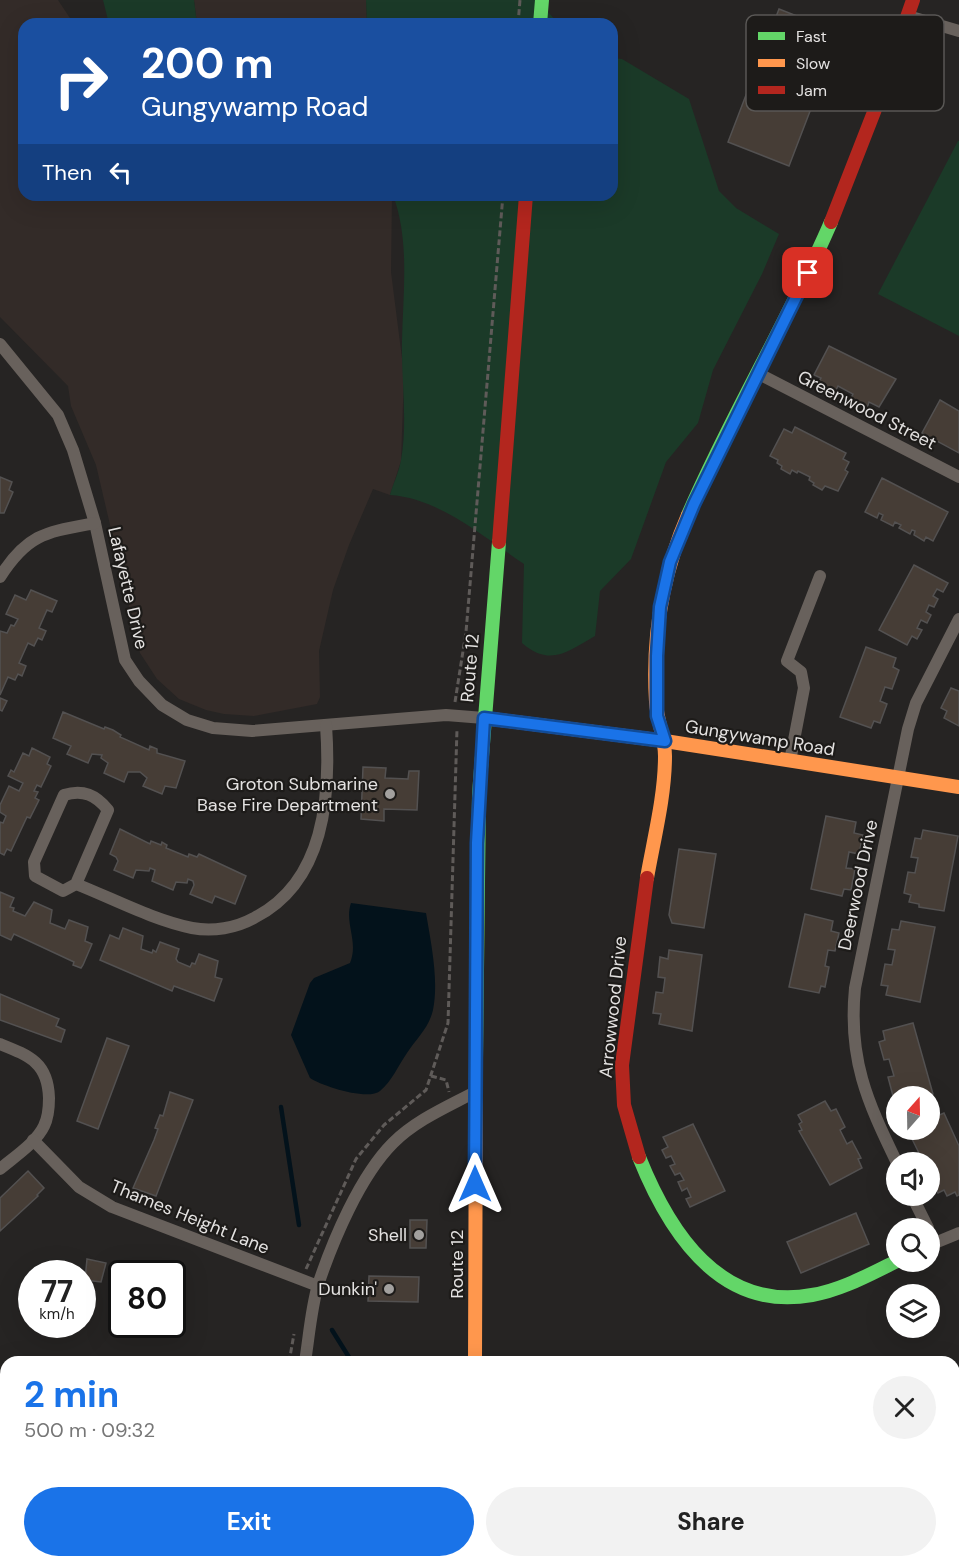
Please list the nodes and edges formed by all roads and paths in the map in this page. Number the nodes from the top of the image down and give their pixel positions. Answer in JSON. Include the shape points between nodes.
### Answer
{"nodes":[{"id":1,"x":519,"y":0,"type":"edge"},
{"id":2,"x":542,"y":0,"type":"edge"},
{"id":3,"x":913,"y":0,"type":"edge"},
{"id":4,"x":908,"y":15,"type":"edge"},
{"id":5,"x":518,"y":18,"type":"edge"},
{"id":6,"x":540,"y":18,"type":"edge"},
{"id":7,"x":944,"y":27,"type":"edge"},
{"id":8,"x":959,"y":31,"type":"edge"},
{"id":9,"x":873,"y":111,"type":"edge"},
{"id":10,"x":503,"y":201,"type":"edge"},
{"id":11,"x":526,"y":201,"type":"edge"},
{"id":12,"x":0,"y":344,"type":"edge"},
{"id":13,"x":759,"y":374,"type":"junction"},
{"id":14,"x":959,"y":477,"type":"edge"},
{"id":15,"x":95,"y":523,"type":"junction"},
{"id":16,"x":820,"y":576,"type":"dead end"},
{"id":17,"x":0,"y":577,"type":"edge"},
{"id":18,"x":959,"y":619,"type":"edge"},
{"id":19,"x":455,"y":701,"type":"dead end"},
{"id":20,"x":484,"y":718,"type":"junction"},
{"id":21,"x":456,"y":722,"type":"dead end"},
{"id":22,"x":326,"y":725,"type":"junction"},
{"id":23,"x":665,"y":741,"type":"junction"},
{"id":24,"x":790,"y":761,"type":"junction"},
{"id":25,"x":898,"y":777,"type":"junction"},
{"id":26,"x":959,"y":787,"type":"edge"},
{"id":27,"x":76,"y":884,"type":"junction"},
{"id":28,"x":0,"y":1044,"type":"edge"},
{"id":29,"x":475,"y":1092,"type":"junction"},
{"id":30,"x":449,"y":1106,"type":"junction"},
{"id":31,"x":33,"y":1140,"type":"junction"},
{"id":32,"x":892,"y":1152,"type":"edge"},
{"id":33,"x":0,"y":1169,"type":"edge"},
{"id":34,"x":959,"y":1233,"type":"edge"},
{"id":35,"x":940,"y":1236,"type":"edge"},
{"id":36,"x":886,"y":1266,"type":"edge"},
{"id":37,"x":318,"y":1286,"type":"junction"},
{"id":38,"x":306,"y":1356,"type":"edge"},
{"id":39,"x":475,"y":1356,"type":"edge"}],
"edges":[{"from":1,"to":5,"type":"path"},
{"from":2,"to":6,"type":"main road"},
{"from":3,"to":4,"type":"main road","name":"Arrowwood Drive"},
{"from":7,"to":8,"type":"street"},
{"from":9,"to":13,"type":"main road","name":"Arrowwood Drive","via":[[799,294]]},
{"from":10,"to":19,"type":"path","via":[[466,641]]},
{"from":11,"to":20,"type":"main road","name":"Route 12"},
{"from":12,"to":15,"type":"street","name":"Lafayette Drive","via":[[58,415]]},
{"from":13,"to":14,"type":"street","name":"Greenwood Street"},
{"from":13,"to":23,"type":"main road","name":"Arrowwood Drive","via":[[704,482],[670,562],[660,607],[657,656],[657,716]]},
{"from":15,"to":17,"type":"street","via":[[46,532],[22,548]]},
{"from":15,"to":22,"type":"street","name":"Lafayette Drive","via":[[125,660],[162,705],[187,720],[213,728],[252,731]]},
{"from":16,"to":24,"type":"street","via":[[787,661],[801,672],[804,688]]},
{"from":18,"to":25,"type":"street","name":"Deerwood Drive","via":[[916,703]]},
{"from":20,"to":22,"type":"street","name":"Lafayette Drive","via":[[446,715]]},
{"from":20,"to":23,"type":"main road","name":"Gungywamp Road"},
{"from":20,"to":29,"type":"main road","name":"Route 12","via":[[477,843]]},
{"from":21,"to":30,"type":"path","via":[[450,1011],[431,1076],[447,1082]]},
{"from":22,"to":27,"type":"street","via":[[324,816],[315,853],[288,893],[267,912],[243,924],[193,928]]},
{"from":23,"to":24,"type":"main road","name":"Gungywamp Road"},
{"from":23,"to":36,"type":"main road","name":"Arrowwood Drive","via":[[665,766],[623,1050],[624,1106],[635,1152],[677,1235],[713,1272],[740,1287],[768,1296],[822,1295]]},
{"from":24,"to":25,"type":"main road","name":"Gungywamp Road"},
{"from":25,"to":26,"type":"main road","name":"Gungywamp Road"},
{"from":25,"to":32,"type":"street","name":"Deerwood Drive","via":[[855,988],[852,1023],[856,1058],[868,1102]]},
{"from":27,"to":27,"type":"street","via":[[108,810],[99,799],[78,790],[64,795],[34,862],[34,876],[63,891]]},
{"from":28,"to":31,"type":"street","via":[[39,1064],[46,1075],[48,1111],[44,1126]]},
{"from":29,"to":30,"type":"street"},
{"from":29,"to":39,"type":"main road","name":"Route 12"},
{"from":30,"to":37,"type":"street","via":[[418,1122],[374,1165],[341,1229]]},
{"from":31,"to":33,"type":"street"},
{"from":31,"to":37,"type":"street","name":"Thames Height Lane","via":[[79,1187],[112,1207]]},
{"from":34,"to":35,"type":"street"},
{"from":37,"to":38,"type":"street"}]}
